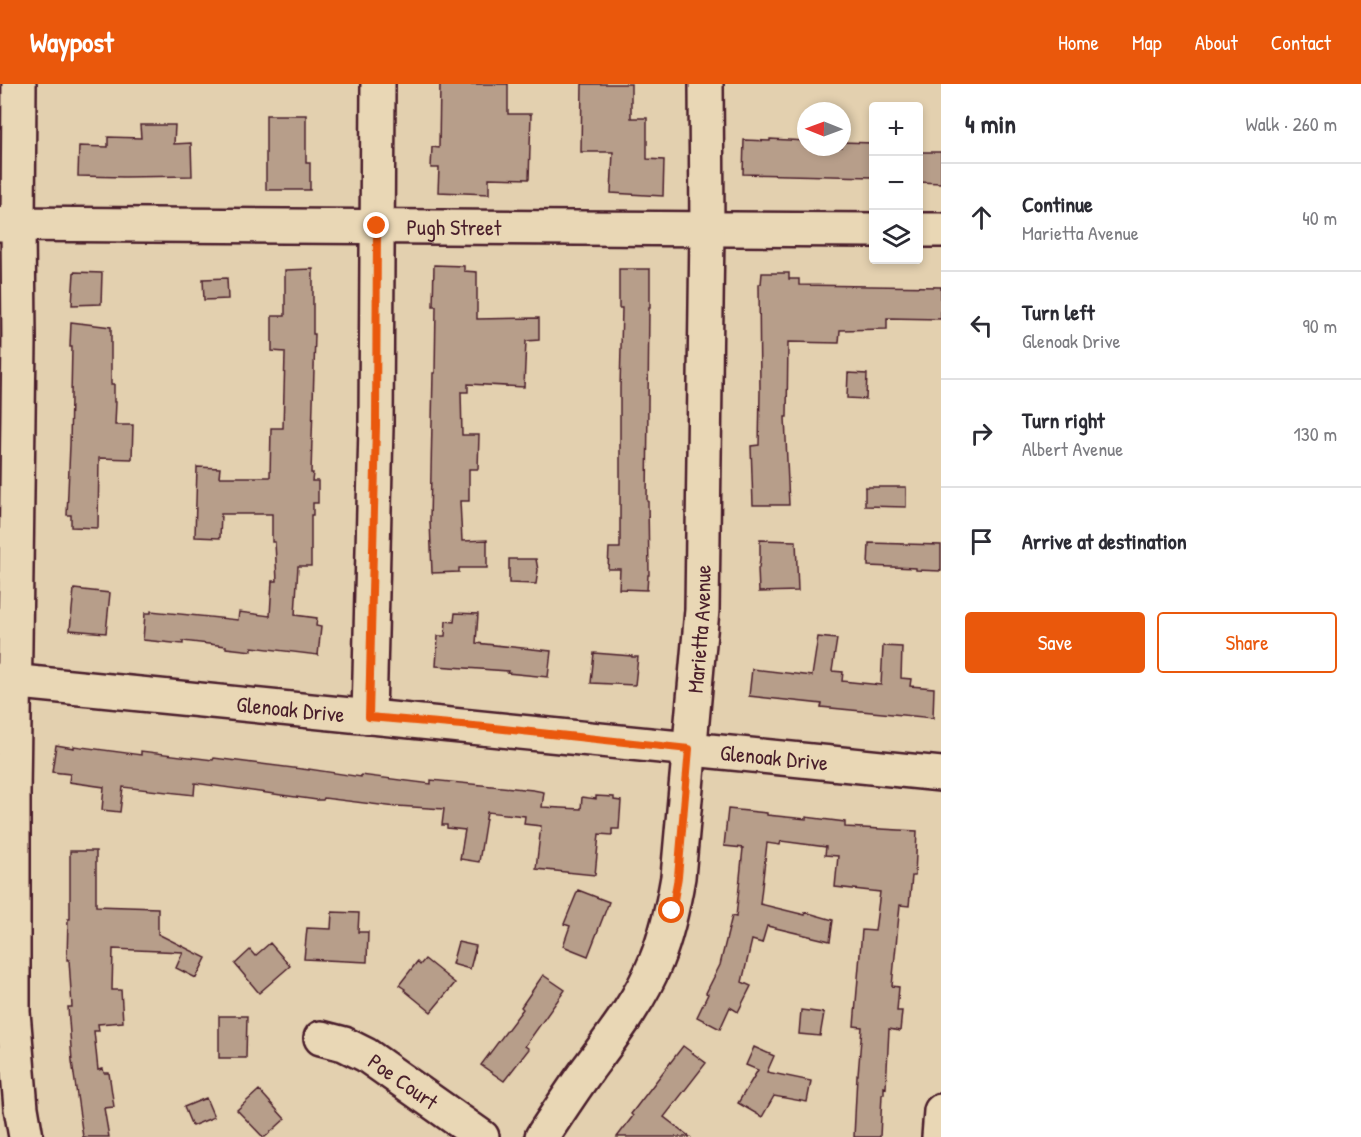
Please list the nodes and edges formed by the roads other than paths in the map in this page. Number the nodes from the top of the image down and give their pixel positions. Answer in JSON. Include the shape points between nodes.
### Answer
{"nodes":[{"id":1,"x":19,"y":84,"type":"edge"},
{"id":2,"x":378,"y":84,"type":"edge"},
{"id":3,"x":706,"y":84,"type":"edge"},
{"id":4,"x":9,"y":224,"type":"edge"},
{"id":5,"x":377,"y":226,"type":"junction"},
{"id":6,"x":707,"y":228,"type":"junction"},
{"id":7,"x":869,"y":230,"type":"edge"},
{"id":8,"x":923,"y":230,"type":"edge"},
{"id":9,"x":941,"y":230,"type":"edge"},
{"id":10,"x":7,"y":680,"type":"edge"},
{"id":11,"x":369,"y":717,"type":"junction"},
{"id":12,"x":689,"y":749,"type":"junction"},
{"id":13,"x":941,"y":774,"type":"edge"},
{"id":14,"x":321,"y":1038,"type":"dead end"},
{"id":15,"x":941,"y":1111,"type":"edge"},
{"id":16,"x":26,"y":1137,"type":"edge"},
{"id":17,"x":482,"y":1137,"type":"edge"},
{"id":18,"x":542,"y":1137,"type":"edge"},
{"id":19,"x":939,"y":1137,"type":"edge"}],
"edges":[{"from":1,"to":4,"type":"street"},
{"from":2,"to":5,"type":"street"},
{"from":3,"to":6,"type":"street","name":"Marietta Avenue"},
{"from":4,"to":5,"type":"street","name":"Pugh Street"},
{"from":4,"to":10,"type":"street","via":[[19,341]]},
{"from":5,"to":6,"type":"street","name":"Pugh Street"},
{"from":5,"to":11,"type":"street"},
{"from":6,"to":7,"type":"street","name":"Pugh Street"},
{"from":6,"to":12,"type":"street","name":"Marietta Avenue","via":[[702,610]]},
{"from":8,"to":9,"type":"street"},
{"from":10,"to":11,"type":"street","name":"Glenoak Drive"},
{"from":10,"to":16,"type":"street","via":[[13,794],[13,1012]]},
{"from":11,"to":12,"type":"street","name":"Glenoak Drive"},
{"from":12,"to":13,"type":"street","name":"Glenoak Drive"},
{"from":12,"to":18,"type":"street","name":"Marietta Avenue","via":[[678,877],[657,961],[642,992]]},
{"from":14,"to":17,"type":"street","name":"Poe Court","via":[[366,1055]]},
{"from":15,"to":19,"type":"street"}]}
